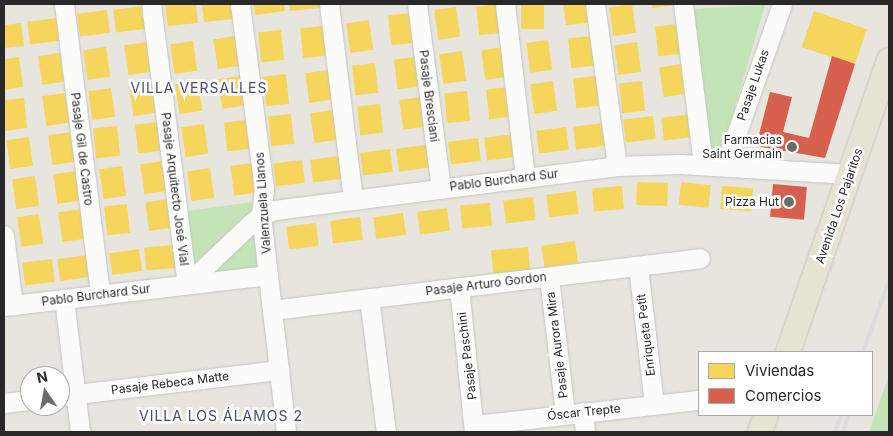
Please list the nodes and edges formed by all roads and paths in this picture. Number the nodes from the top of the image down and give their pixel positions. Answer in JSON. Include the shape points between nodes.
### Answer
{"nodes":[{"id":1,"x":64,"y":4,"type":"edge"},
{"id":2,"x":151,"y":4,"type":"edge"},
{"id":3,"x":240,"y":4,"type":"edge"},
{"id":4,"x":329,"y":4,"type":"edge"},
{"id":5,"x":417,"y":4,"type":"edge"},
{"id":6,"x":506,"y":4,"type":"edge"},
{"id":7,"x":595,"y":4,"type":"edge"},
{"id":8,"x":683,"y":4,"type":"edge"},
{"id":9,"x":782,"y":4,"type":"edge"},
{"id":10,"x":889,"y":60,"type":"edge"},
{"id":11,"x":703,"y":165,"type":"junction"},
{"id":12,"x":617,"y":166,"type":"junction"},
{"id":13,"x":729,"y":166,"type":"junction"},
{"id":14,"x":850,"y":174,"type":"junction"},
{"id":15,"x":525,"y":178,"type":"junction"},
{"id":16,"x":441,"y":188,"type":"junction"},
{"id":17,"x":353,"y":200,"type":"junction"},
{"id":18,"x":262,"y":215,"type":"junction"},
{"id":19,"x":4,"y":235,"type":"edge"},
{"id":20,"x":700,"y":258,"type":"dead end"},
{"id":21,"x":638,"y":266,"type":"junction"},
{"id":22,"x":268,"y":275,"type":"junction"},
{"id":23,"x":548,"y":277,"type":"junction"},
{"id":24,"x":187,"y":284,"type":"junction"},
{"id":25,"x":459,"y":287,"type":"junction"},
{"id":26,"x":100,"y":295,"type":"junction"},
{"id":27,"x":369,"y":298,"type":"junction"},
{"id":28,"x":64,"y":299,"type":"junction"},
{"id":29,"x":8,"y":306,"type":"edge"},
{"id":30,"x":272,"y":310,"type":"junction"},
{"id":31,"x":788,"y":351,"type":"edge"},
{"id":32,"x":67,"y":366,"type":"edge"},
{"id":33,"x":279,"y":370,"type":"junction"},
{"id":34,"x":70,"y":396,"type":"edge"},
{"id":35,"x":698,"y":400,"type":"edge"},
{"id":36,"x":20,"y":401,"type":"edge"},
{"id":37,"x":70,"y":402,"type":"edge"},
{"id":38,"x":4,"y":403,"type":"edge"},
{"id":39,"x":654,"y":404,"type":"junction"},
{"id":40,"x":574,"y":413,"type":"junction"},
{"id":41,"x":766,"y":416,"type":"edge"},
{"id":42,"x":475,"y":429,"type":"edge"},
{"id":43,"x":80,"y":432,"type":"edge"},
{"id":44,"x":286,"y":432,"type":"edge"},
{"id":45,"x":386,"y":432,"type":"edge"},
{"id":46,"x":585,"y":432,"type":"edge"},
{"id":47,"x":760,"y":432,"type":"edge"}],
"edges":[{"from":1,"to":26,"type":"street","name":"Pasaje Gil de Castro"},
{"from":2,"to":24,"type":"street","name":"Pasaje Arquitecto José Vial"},
{"from":3,"to":18,"type":"street","name":"Valenzuela Llanos","via":[[264,189]]},
{"from":4,"to":17,"type":"street"},
{"from":5,"to":16,"type":"street","name":"Pasaje Bresciani"},
{"from":6,"to":15,"type":"street"},
{"from":7,"to":12,"type":"street"},
{"from":8,"to":11,"type":"street"},
{"from":9,"to":13,"type":"street","name":"Pasaje Lukas","via":[[731,149]]},
{"from":10,"to":14,"type":"main road","name":"Avenida Los Pajaritos"},
{"from":11,"to":12,"type":"street","name":"Pablo Burchard Sur"},
{"from":11,"to":13,"type":"street","name":"Pablo Burchard Sur"},
{"from":12,"to":15,"type":"street","name":"Pablo Burchard Sur"},
{"from":13,"to":14,"type":"street","name":"Pablo Burchard Sur"},
{"from":14,"to":31,"type":"main road","name":"Avenida Los Pajaritos"},
{"from":15,"to":16,"type":"street","name":"Pablo Burchard Sur"},
{"from":16,"to":17,"type":"street","name":"Pablo Burchard Sur"},
{"from":17,"to":18,"type":"street","name":"Pablo Burchard Sur","via":[[275,210]]},
{"from":18,"to":22,"type":"street","name":"Valenzuela Llanos"},
{"from":18,"to":24,"type":"street","name":"Pablo Burchard Sur"},
{"from":19,"to":29,"type":"street"},
{"from":20,"to":21,"type":"street","name":"Pasaje Arturo Gordon"},
{"from":21,"to":23,"type":"street","name":"Pasaje Arturo Gordon"},
{"from":21,"to":39,"type":"street","name":"Enriqueta Petit"},
{"from":22,"to":24,"type":"street","name":"Pablo Burchard Sur"},
{"from":22,"to":30,"type":"street","name":"Valenzuela Llanos"},
{"from":23,"to":25,"type":"street","name":"Pasaje Arturo Gordon"},
{"from":23,"to":40,"type":"street","name":"Pasaje Aurora Mira"},
{"from":24,"to":26,"type":"street","name":"Pablo Burchard Sur"},
{"from":25,"to":27,"type":"street","name":"Pasaje Arturo Gordon"},
{"from":25,"to":42,"type":"street","name":"Pasaje Paschini"},
{"from":26,"to":28,"type":"street","name":"Pablo Burchard Sur"},
{"from":27,"to":30,"type":"street","name":"Pasaje Arturo Gordon"},
{"from":27,"to":45,"type":"street"},
{"from":28,"to":29,"type":"street","name":"Pablo Burchard Sur"},
{"from":28,"to":32,"type":"street"},
{"from":30,"to":33,"type":"street","name":"Valenzuela Llanos"},
{"from":33,"to":34,"type":"street","name":"Pasaje Rebeca Matte"},
{"from":33,"to":44,"type":"street","name":"Valenzuela Llanos"},
{"from":35,"to":39,"type":"street","name":"Óscar Trepte"},
{"from":36,"to":38,"type":"street"},
{"from":37,"to":43,"type":"street"},
{"from":39,"to":40,"type":"street","name":"Óscar Trepte"},
{"from":40,"to":42,"type":"street","name":"Óscar Trepte"},
{"from":40,"to":46,"type":"street","name":"Pasaje Aurora Mira"},
{"from":41,"to":47,"type":"main road"}]}
